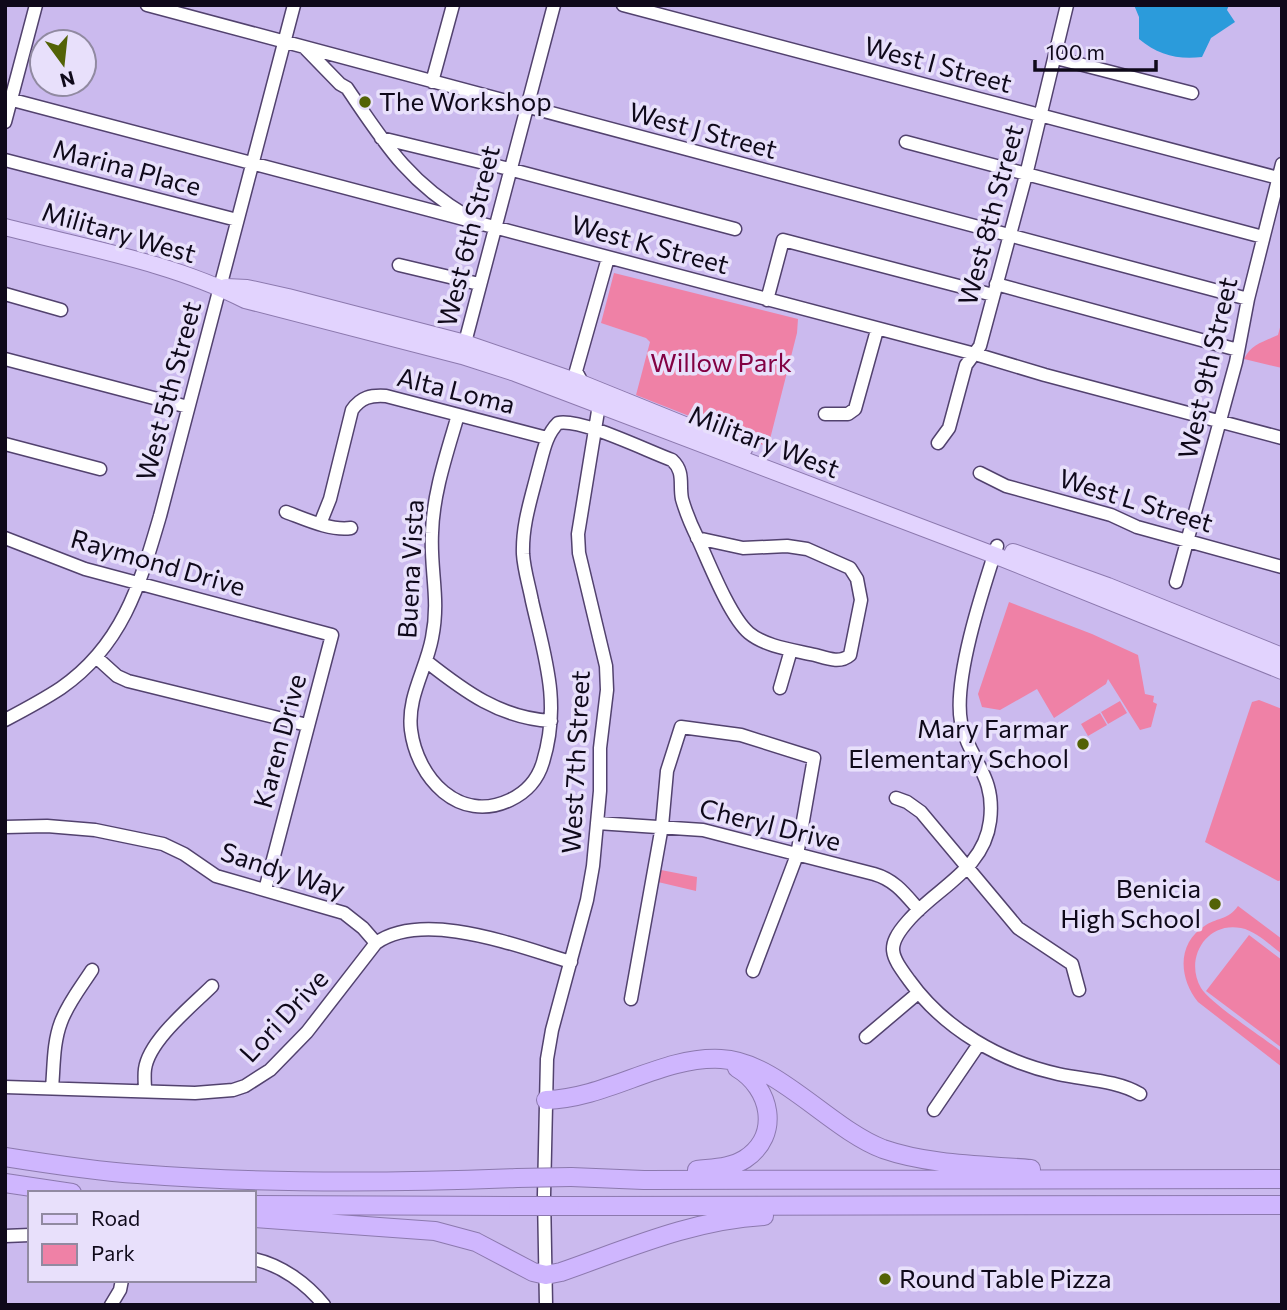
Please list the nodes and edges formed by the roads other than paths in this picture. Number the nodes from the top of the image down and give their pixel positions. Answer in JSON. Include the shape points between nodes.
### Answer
{"nodes":[{"id":1,"x":36,"y":5,"type":"edge"},
{"id":2,"x":146,"y":5,"type":"edge"},
{"id":3,"x":294,"y":5,"type":"edge"},
{"id":4,"x":453,"y":5,"type":"edge"},
{"id":5,"x":554,"y":5,"type":"edge"},
{"id":6,"x":623,"y":5,"type":"edge"},
{"id":7,"x":1067,"y":5,"type":"edge"},
{"id":8,"x":285,"y":42,"type":"junction"},
{"id":9,"x":304,"y":48,"type":"junction"},
{"id":10,"x":1056,"y":58,"type":"junction"},
{"id":11,"x":349,"y":60,"type":"junction"},
{"id":12,"x":432,"y":82,"type":"junction"},
{"id":13,"x":347,"y":88,"type":"junction"},
{"id":14,"x":1192,"y":93,"type":"dead end"},
{"id":15,"x":8,"y":99,"type":"edge"},
{"id":16,"x":525,"y":107,"type":"junction"},
{"id":17,"x":1041,"y":115,"type":"junction"},
{"id":18,"x":5,"y":122,"type":"edge"},
{"id":19,"x":381,"y":138,"type":"junction"},
{"id":20,"x":906,"y":142,"type":"dead end"},
{"id":21,"x":5,"y":160,"type":"edge"},
{"id":22,"x":252,"y":163,"type":"junction"},
{"id":23,"x":1282,"y":164,"type":"edge"},
{"id":24,"x":509,"y":169,"type":"junction"},
{"id":25,"x":1026,"y":175,"type":"junction"},
{"id":26,"x":1280,"y":178,"type":"edge"},
{"id":27,"x":420,"y":184,"type":"junction"},
{"id":28,"x":411,"y":206,"type":"junction"},
{"id":29,"x":429,"y":211,"type":"junction"},
{"id":30,"x":237,"y":220,"type":"junction"},
{"id":31,"x":477,"y":223,"type":"junction"},
{"id":32,"x":5,"y":227,"type":"edge"},
{"id":33,"x":495,"y":228,"type":"junction"},
{"id":34,"x":734,"y":229,"type":"dead end"},
{"id":35,"x":1010,"y":236,"type":"junction"},
{"id":36,"x":1263,"y":237,"type":"junction"},
{"id":37,"x":608,"y":258,"type":"junction"},
{"id":38,"x":399,"y":265,"type":"dead end"},
{"id":39,"x":479,"y":284,"type":"junction"},
{"id":40,"x":220,"y":287,"type":"junction"},
{"id":41,"x":994,"y":290,"type":"junction"},
{"id":42,"x":5,"y":295,"type":"edge"},
{"id":43,"x":1248,"y":299,"type":"junction"},
{"id":44,"x":767,"y":300,"type":"junction"},
{"id":45,"x":61,"y":310,"type":"dead end"},
{"id":46,"x":877,"y":330,"type":"junction"},
{"id":47,"x":463,"y":350,"type":"junction"},
{"id":48,"x":1238,"y":350,"type":"junction"},
{"id":49,"x":975,"y":354,"type":"junction"},
{"id":50,"x":5,"y":359,"type":"edge"},
{"id":51,"x":581,"y":383,"type":"junction"},
{"id":52,"x":599,"y":405,"type":"junction"},
{"id":53,"x":188,"y":407,"type":"junction"},
{"id":54,"x":825,"y":414,"type":"dead end"},
{"id":55,"x":458,"y":415,"type":"junction"},
{"id":56,"x":1220,"y":422,"type":"junction"},
{"id":57,"x":595,"y":430,"type":"junction"},
{"id":58,"x":547,"y":438,"type":"junction"},
{"id":59,"x":1282,"y":438,"type":"edge"},
{"id":60,"x":938,"y":443,"type":"dead end"},
{"id":61,"x":5,"y":444,"type":"edge"},
{"id":62,"x":100,"y":470,"type":"dead end"},
{"id":63,"x":980,"y":473,"type":"dead end"},
{"id":64,"x":286,"y":512,"type":"dead end"},
{"id":65,"x":320,"y":524,"type":"junction"},
{"id":66,"x":351,"y":528,"type":"dead end"},
{"id":67,"x":5,"y":538,"type":"edge"},
{"id":68,"x":697,"y":538,"type":"junction"},
{"id":69,"x":1187,"y":542,"type":"junction"},
{"id":70,"x":995,"y":551,"type":"junction"},
{"id":71,"x":1282,"y":567,"type":"edge"},
{"id":72,"x":1176,"y":582,"type":"dead end"},
{"id":73,"x":140,"y":584,"type":"junction"},
{"id":74,"x":300,"y":626,"type":"joint"},
{"id":75,"x":790,"y":650,"type":"junction"},
{"id":76,"x":1282,"y":656,"type":"edge"},
{"id":77,"x":96,"y":657,"type":"junction"},
{"id":78,"x":426,"y":661,"type":"junction"},
{"id":79,"x":1282,"y":671,"type":"edge"},
{"id":80,"x":780,"y":688,"type":"dead end"},
{"id":81,"x":5,"y":720,"type":"edge"},
{"id":82,"x":551,"y":721,"type":"junction"},
{"id":83,"x":307,"y":725,"type":"junction"},
{"id":84,"x":896,"y":798,"type":"dead end"},
{"id":85,"x":597,"y":823,"type":"junction"},
{"id":86,"x":662,"y":826,"type":"junction"},
{"id":87,"x":5,"y":827,"type":"edge"},
{"id":88,"x":797,"y":855,"type":"junction"},
{"id":89,"x":968,"y":867,"type":"junction"},
{"id":90,"x":265,"y":890,"type":"junction"},
{"id":91,"x":919,"y":910,"type":"junction"},
{"id":92,"x":376,"y":943,"type":"junction"},
{"id":93,"x":571,"y":962,"type":"junction"},
{"id":94,"x":92,"y":970,"type":"dead end"},
{"id":95,"x":753,"y":971,"type":"dead end"},
{"id":96,"x":212,"y":986,"type":"dead end"},
{"id":97,"x":1079,"y":990,"type":"dead end"},
{"id":98,"x":918,"y":993,"type":"junction"},
{"id":99,"x":631,"y":999,"type":"dead end"},
{"id":100,"x":866,"y":1037,"type":"dead end"},
{"id":101,"x":979,"y":1044,"type":"junction"},
{"id":102,"x":710,"y":1060,"type":"junction"},
{"id":103,"x":5,"y":1087,"type":"edge"},
{"id":104,"x":52,"y":1088,"type":"junction"},
{"id":105,"x":145,"y":1091,"type":"junction"},
{"id":106,"x":1140,"y":1094,"type":"dead end"},
{"id":107,"x":546,"y":1100,"type":"junction"},
{"id":108,"x":934,"y":1110,"type":"dead end"},
{"id":109,"x":5,"y":1157,"type":"edge"},
{"id":110,"x":628,"y":1178,"type":"junction"},
{"id":111,"x":1125,"y":1179,"type":"junction"},
{"id":112,"x":1282,"y":1179,"type":"edge"},
{"id":113,"x":5,"y":1183,"type":"edge"},
{"id":114,"x":59,"y":1191,"type":"edge"},
{"id":115,"x":256,"y":1205,"type":"edge"},
{"id":116,"x":917,"y":1205,"type":"junction"},
{"id":117,"x":1282,"y":1205,"type":"edge"},
{"id":118,"x":256,"y":1218,"type":"edge"},
{"id":119,"x":28,"y":1235,"type":"edge"},
{"id":120,"x":5,"y":1236,"type":"edge"},
{"id":121,"x":256,"y":1259,"type":"edge"},
{"id":122,"x":546,"y":1275,"type":"junction"},
{"id":123,"x":122,"y":1282,"type":"edge"},
{"id":124,"x":111,"y":1305,"type":"edge"},
{"id":125,"x":324,"y":1305,"type":"edge"},
{"id":126,"x":545,"y":1305,"type":"edge"}],
"edges":[{"from":1,"to":15,"type":"street"},
{"from":2,"to":8,"type":"street","name":"West J Street"},
{"from":3,"to":8,"type":"street","name":"West 5th Street"},
{"from":4,"to":12,"type":"street"},
{"from":5,"to":16,"type":"street","name":"West 6th Street"},
{"from":6,"to":17,"type":"street","name":"West I Street"},
{"from":7,"to":10,"type":"street","name":"West 8th Street"},
{"from":8,"to":9,"type":"street","name":"West J Street"},
{"from":8,"to":22,"type":"street","name":"West 5th Street"},
{"from":9,"to":11,"type":"street","name":"West J Street"},
{"from":9,"to":13,"type":"street"},
{"from":10,"to":14,"type":"street"},
{"from":10,"to":17,"type":"street","name":"West 8th Street"},
{"from":11,"to":12,"type":"street","name":"West J Street"},
{"from":11,"to":13,"type":"street"},
{"from":12,"to":16,"type":"street","name":"West J Street"},
{"from":13,"to":19,"type":"street"},
{"from":15,"to":18,"type":"street"},
{"from":15,"to":22,"type":"street","name":"West K Street"},
{"from":16,"to":24,"type":"street","name":"West 6th Street"},
{"from":16,"to":35,"type":"street","name":"West J Street"},
{"from":17,"to":25,"type":"street","name":"West 8th Street"},
{"from":17,"to":26,"type":"street","name":"West I Street"},
{"from":19,"to":24,"type":"street"},
{"from":19,"to":27,"type":"street"},
{"from":20,"to":25,"type":"street"},
{"from":21,"to":30,"type":"street","name":"Marina Place"},
{"from":22,"to":28,"type":"street","name":"West K Street"},
{"from":22,"to":30,"type":"street","name":"West 5th Street"},
{"from":23,"to":26,"type":"street","name":"West 9th Street"},
{"from":24,"to":33,"type":"street","name":"West 6th Street"},
{"from":24,"to":34,"type":"street"},
{"from":25,"to":35,"type":"street","name":"West 8th Street"},
{"from":25,"to":36,"type":"street"},
{"from":26,"to":36,"type":"street","name":"West 9th Street"},
{"from":27,"to":28,"type":"street"},
{"from":27,"to":29,"type":"street"},
{"from":27,"to":31,"type":"street"},
{"from":28,"to":29,"type":"street","name":"West K Street"},
{"from":29,"to":31,"type":"street","name":"West K Street"},
{"from":30,"to":40,"type":"street","name":"West 5th Street"},
{"from":31,"to":33,"type":"street","name":"West K Street"},
{"from":32,"to":40,"type":"main road","name":"Military West"},
{"from":33,"to":37,"type":"street","name":"West K Street"},
{"from":33,"to":39,"type":"street","name":"West 6th Street"},
{"from":35,"to":41,"type":"street","name":"West 8th Street"},
{"from":35,"to":43,"type":"street","name":"West J Street"},
{"from":36,"to":43,"type":"street","name":"West 9th Street"},
{"from":37,"to":44,"type":"street","name":"West K Street"},
{"from":37,"to":51,"type":"street","via":[[576,371]]},
{"from":38,"to":39,"type":"street"},
{"from":39,"to":47,"type":"street","name":"West 6th Street"},
{"from":40,"to":47,"type":"main road","name":"Military West","via":[[288,297]]},
{"from":40,"to":53,"type":"street","name":"West 5th Street"},
{"from":41,"to":44,"type":"street","via":[[783,240]]},
{"from":41,"to":48,"type":"street"},
{"from":41,"to":49,"type":"street","name":"West 8th Street"},
{"from":42,"to":45,"type":"street"},
{"from":43,"to":48,"type":"street","name":"West 9th Street"},
{"from":44,"to":46,"type":"street","name":"West K Street"},
{"from":46,"to":49,"type":"street","name":"West K Street"},
{"from":46,"to":54,"type":"street","via":[[855,409],[848,414]]},
{"from":47,"to":51,"type":"main road","name":"Military West"},
{"from":47,"to":52,"type":"main road","name":"Military West"},
{"from":48,"to":56,"type":"street","name":"West 9th Street"},
{"from":49,"to":56,"type":"street","name":"West K Street"},
{"from":49,"to":60,"type":"street","name":"West 8th Street","via":[[966,365],[949,428]]},
{"from":50,"to":53,"type":"street"},
{"from":51,"to":52,"type":"street"},
{"from":51,"to":70,"type":"main road","name":"Military West"},
{"from":52,"to":57,"type":"street","name":"West 7th Street"},
{"from":52,"to":70,"type":"main road","name":"Military West"},
{"from":53,"to":73,"type":"street","name":"West 5th Street"},
{"from":55,"to":58,"type":"street","name":"Alta Loma"},
{"from":55,"to":65,"type":"street","name":"Alta Loma","via":[[386,396],[361,399],[352,410]]},
{"from":55,"to":78,"type":"street","name":"Buena Vista","via":[[432,519],[437,596]]},
{"from":56,"to":59,"type":"street","name":"West K Street"},
{"from":56,"to":69,"type":"street","name":"West 9th Street"},
{"from":57,"to":58,"type":"street","via":[[563,422],[555,425]]},
{"from":57,"to":68,"type":"street","via":[[678,466],[681,497]]},
{"from":57,"to":85,"type":"street","name":"West 7th Street","via":[[578,534],[606,666]]},
{"from":58,"to":82,"type":"street","name":"Buena Vista","via":[[523,546],[551,685]]},
{"from":61,"to":62,"type":"street"},
{"from":63,"to":69,"type":"street","name":"West L Street","via":[[1006,486]]},
{"from":64,"to":65,"type":"street"},
{"from":65,"to":66,"type":"street"},
{"from":67,"to":73,"type":"street","name":"Raymond Drive","via":[[85,569]]},
{"from":68,"to":75,"type":"street","via":[[749,633]]},
{"from":68,"to":75,"type":"street","via":[[743,548],[807,549],[850,568],[861,600],[850,655],[837,660]]},
{"from":69,"to":71,"type":"street","name":"West L Street"},
{"from":69,"to":72,"type":"street","name":"West 9th Street"},
{"from":70,"to":76,"type":"main road","name":"Military West","via":[[1108,586]]},
{"from":70,"to":79,"type":"main road","name":"Military West"},
{"from":70,"to":89,"type":"street","via":[[978,608],[960,700],[963,729],[988,781],[991,809],[986,839]]},
{"from":73,"to":74,"type":"street","name":"Raymond Drive"},
{"from":73,"to":77,"type":"street","name":"West 5th Street"},
{"from":74,"to":83,"type":"street","name":"Karen Drive","via":[[332,635]]},
{"from":75,"to":80,"type":"street"},
{"from":77,"to":81,"type":"street","name":"West 5th Street","via":[[61,688]]},
{"from":77,"to":83,"type":"street","via":[[128,681]]},
{"from":78,"to":82,"type":"street","via":[[491,706]]},
{"from":78,"to":82,"type":"street","name":"Buena Vista","via":[[412,702],[411,730],[427,775],[453,800],[491,806],[527,789],[541,769]]},
{"from":83,"to":90,"type":"street","name":"Karen Drive"},
{"from":84,"to":89,"type":"street","via":[[921,812]]},
{"from":85,"to":86,"type":"street","name":"Cheryl Drive"},
{"from":85,"to":93,"type":"street","name":"West 7th Street","via":[[587,900]]},
{"from":86,"to":88,"type":"street","name":"Cheryl Drive","via":[[703,830]]},
{"from":86,"to":88,"type":"street","via":[[667,771],[681,727],[741,735],[814,758]]},
{"from":86,"to":99,"type":"street"},
{"from":87,"to":90,"type":"street","name":"Sandy Way","via":[[95,830],[163,844],[216,876]]},
{"from":88,"to":91,"type":"street","name":"Cheryl Drive","via":[[882,876],[900,887]]},
{"from":88,"to":95,"type":"street"},
{"from":89,"to":91,"type":"street"},
{"from":89,"to":97,"type":"street","via":[[1018,928],[1072,964]]},
{"from":90,"to":92,"type":"street","name":"Sandy Way","via":[[344,912]]},
{"from":91,"to":98,"type":"street","via":[[892,947]]},
{"from":92,"to":93,"type":"street","name":"Lori Drive","via":[[405,930],[436,929]]},
{"from":92,"to":105,"type":"street","name":"Lori Drive","via":[[307,1032],[258,1080],[216,1093]]},
{"from":93,"to":107,"type":"street","name":"West 7th Street","via":[[552,1030]]},
{"from":94,"to":104,"type":"street","via":[[60,1025]]},
{"from":96,"to":105,"type":"street","via":[[151,1052],[145,1067]]},
{"from":98,"to":100,"type":"street"},
{"from":98,"to":101,"type":"street","via":[[946,1021]]},
{"from":101,"to":106,"type":"street","via":[[1033,1067],[1128,1087]]},
{"from":101,"to":108,"type":"street"},
{"from":102,"to":107,"type":"highway","via":[[672,1065],[596,1093]]},
{"from":102,"to":110,"type":"highway","via":[[744,1072],[761,1089],[767,1118],[755,1150],[732,1165]]},
{"from":102,"to":111,"type":"highway","via":[[720,1058],[756,1068],[840,1126],[883,1149],[924,1159]]},
{"from":103,"to":104,"type":"street","name":"Lori Drive"},
{"from":104,"to":105,"type":"street","name":"Lori Drive"},
{"from":107,"to":122,"type":"street","name":"West 7th Street"},
{"from":109,"to":110,"type":"highway","bridge":true,"via":[[208,1178]]},
{"from":110,"to":111,"type":"highway"},
{"from":111,"to":112,"type":"highway"},
{"from":113,"to":114,"type":"highway"},
{"from":115,"to":116,"type":"highway","bridge":true},
{"from":116,"to":117,"type":"highway"},
{"from":116,"to":122,"type":"highway","via":[[720,1220]]},
{"from":118,"to":122,"type":"highway","via":[[435,1231],[476,1242]]},
{"from":119,"to":120,"type":"street"},
{"from":121,"to":125,"type":"street","via":[[294,1276]]},
{"from":122,"to":126,"type":"street","name":"West 7th Street"},
{"from":123,"to":124,"type":"street"}]}
